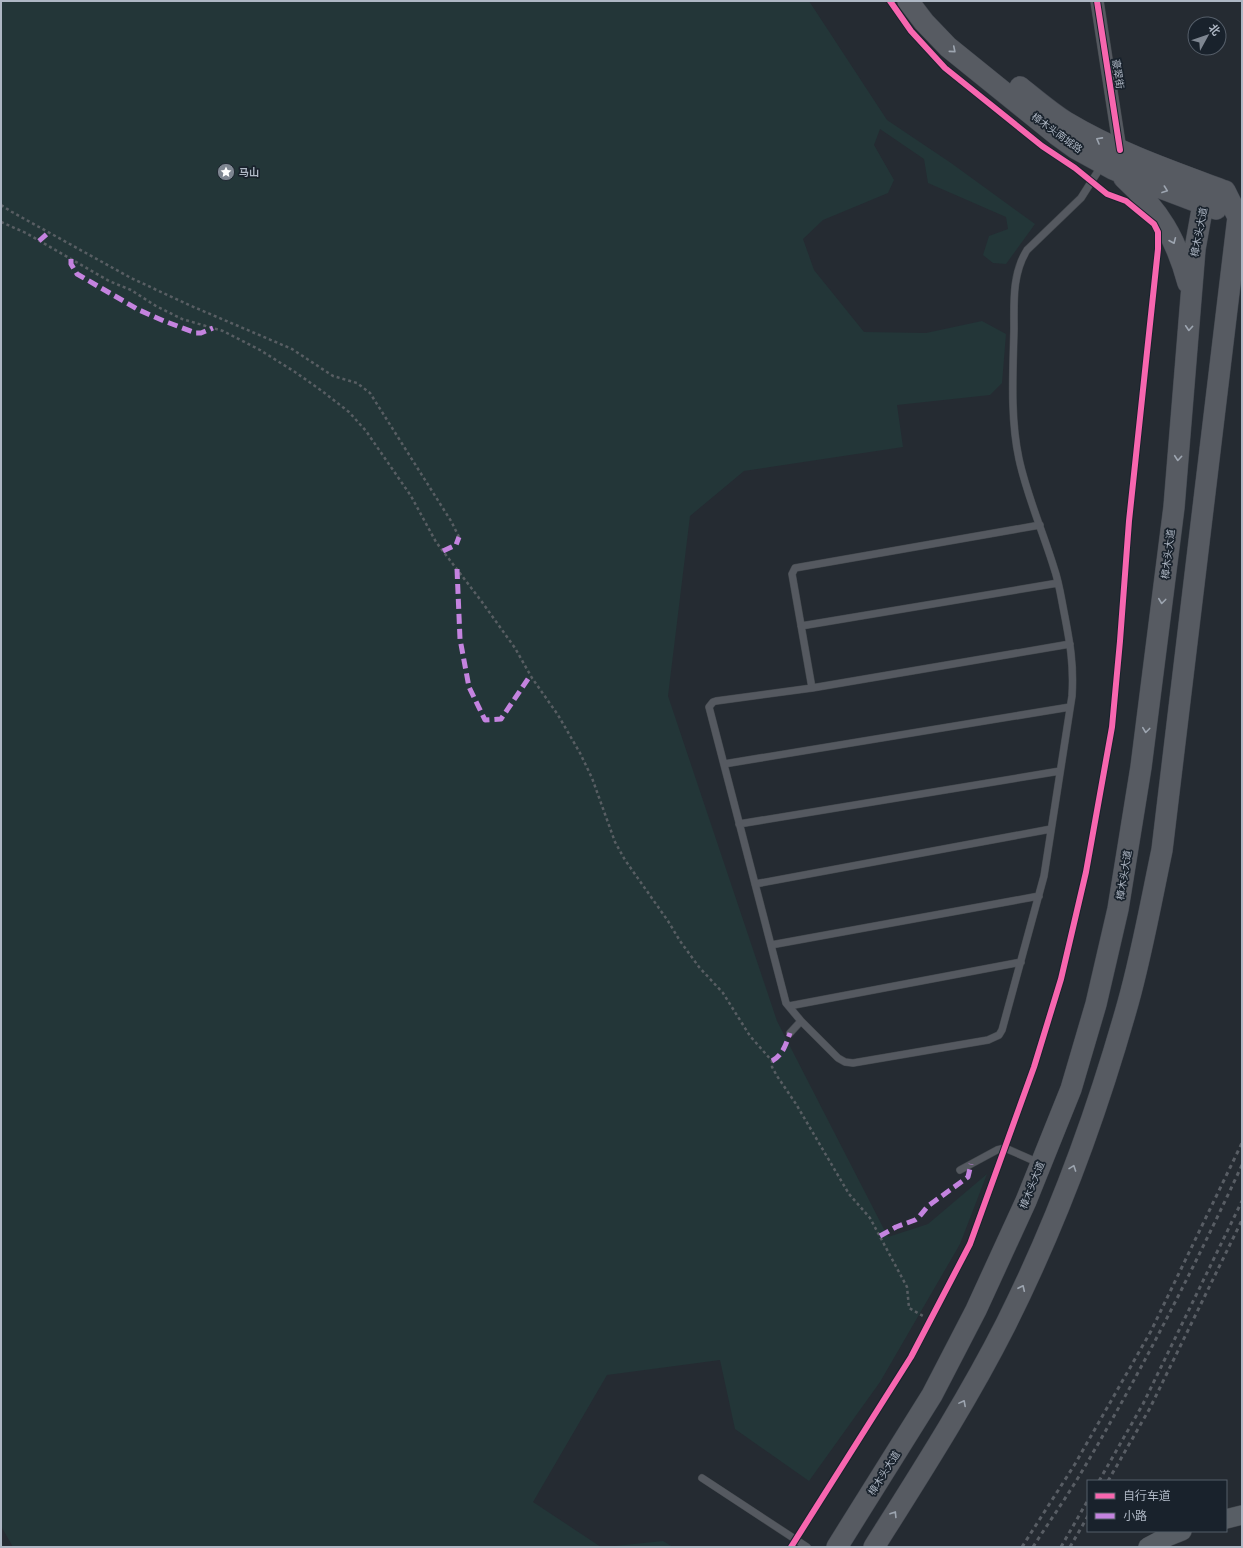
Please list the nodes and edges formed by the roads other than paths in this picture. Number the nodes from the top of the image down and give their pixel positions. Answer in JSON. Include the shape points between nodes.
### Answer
{"nodes":[{"id":1,"x":908,"y":1,"type":"edge"},
{"id":2,"x":924,"y":1,"type":"edge"},
{"id":3,"x":1097,"y":1,"type":"edge"},
{"id":4,"x":1112,"y":161,"type":"junction"},
{"id":5,"x":1234,"y":194,"type":"edge"},
{"id":6,"x":1204,"y":204,"type":"junction"},
{"id":7,"x":1240,"y":218,"type":"edge"},
{"id":8,"x":1242,"y":288,"type":"edge"},
{"id":9,"x":1191,"y":300,"type":"junction"},
{"id":10,"x":1225,"y":322,"type":"junction"},
{"id":11,"x":1040,"y":524,"type":"junction"},
{"id":12,"x":1058,"y":583,"type":"junction"},
{"id":13,"x":801,"y":626,"type":"junction"},
{"id":14,"x":1070,"y":644,"type":"junction"},
{"id":15,"x":812,"y":688,"type":"junction"},
{"id":16,"x":1070,"y":707,"type":"junction"},
{"id":17,"x":724,"y":764,"type":"junction"},
{"id":18,"x":1060,"y":771,"type":"junction"},
{"id":19,"x":739,"y":824,"type":"junction"},
{"id":20,"x":1051,"y":830,"type":"junction"},
{"id":21,"x":755,"y":884,"type":"junction"},
{"id":22,"x":1039,"y":896,"type":"junction"},
{"id":23,"x":771,"y":945,"type":"junction"},
{"id":24,"x":1021,"y":962,"type":"junction"},
{"id":25,"x":789,"y":1006,"type":"junction"},
{"id":26,"x":801,"y":1021,"type":"junction"},
{"id":27,"x":790,"y":1033,"type":"dead end"},
{"id":28,"x":1041,"y":1163,"type":"junction"},
{"id":29,"x":960,"y":1170,"type":"dead end"},
{"id":30,"x":702,"y":1478,"type":"dead end"},
{"id":31,"x":1242,"y":1515,"type":"edge"},
{"id":32,"x":1227,"y":1519,"type":"edge"},
{"id":33,"x":1179,"y":1532,"type":"edge"},
{"id":34,"x":807,"y":1547,"type":"edge"},
{"id":35,"x":837,"y":1547,"type":"edge"},
{"id":36,"x":874,"y":1547,"type":"edge"},
{"id":37,"x":1148,"y":1547,"type":"edge"}],
"edges":[{"from":1,"to":4,"type":"main road","name":"樟木头南城路","one_way":true,"via":[[948,47],[1057,135],[1075,148]]},
{"from":4,"to":2,"type":"main road","name":"樟木头南城路","one_way":true,"via":[[976,53]]},
{"from":3,"to":4,"type":"street","name":"豪翠街"},
{"from":4,"to":5,"type":"main road","name":"樟木头南城路","via":[[1142,160]]},
{"from":4,"to":6,"type":"main road","name":"樟木头南城路","one_way":true,"via":[[1137,179]]},
{"from":4,"to":9,"type":"main road","one_way":true,"via":[[1164,222],[1183,267]]},
{"from":4,"to":11,"type":"lane","via":[[1082,198],[1027,250],[1015,281],[1012,379],[1015,436],[1024,478]]},
{"from":5,"to":6,"type":"main road","name":"樟木头大道"},
{"from":5,"to":7,"type":"main road"},
{"from":6,"to":7,"type":"main road","name":"樟木头南城路"},
{"from":6,"to":9,"type":"main road","name":"樟木头大道","via":[[1195,249]]},
{"from":7,"to":10,"type":"main road"},
{"from":8,"to":10,"type":"main road","via":[[1229,309]]},
{"from":9,"to":28,"type":"main road","name":"樟木头大道","one_way":true,"via":[[1174,507],[1141,767],[1118,909],[1096,1004],[1071,1089]]},
{"from":36,"to":10,"type":"main road","one_way":true,"via":[[959,1410],[1006,1324],[1042,1246],[1069,1178],[1128,1003],[1162,850]]},
{"from":11,"to":12,"type":"lane"},
{"from":11,"to":13,"type":"lane","via":[[795,568],[792,574]]},
{"from":12,"to":13,"type":"lane"},
{"from":12,"to":14,"type":"lane"},
{"from":13,"to":15,"type":"lane"},
{"from":14,"to":15,"type":"lane"},
{"from":14,"to":16,"type":"lane","via":[[1073,677]]},
{"from":15,"to":17,"type":"lane","via":[[716,701],[710,704]]},
{"from":16,"to":17,"type":"lane"},
{"from":16,"to":18,"type":"lane"},
{"from":17,"to":19,"type":"lane"},
{"from":18,"to":19,"type":"lane"},
{"from":18,"to":20,"type":"lane"},
{"from":19,"to":21,"type":"lane"},
{"from":20,"to":21,"type":"lane"},
{"from":20,"to":22,"type":"lane"},
{"from":21,"to":23,"type":"lane"},
{"from":22,"to":23,"type":"lane"},
{"from":22,"to":24,"type":"lane"},
{"from":23,"to":25,"type":"lane"},
{"from":24,"to":25,"type":"lane"},
{"from":24,"to":26,"type":"lane","via":[[1002,1030],[999,1035],[988,1040],[853,1063],[838,1058]]},
{"from":25,"to":26,"type":"lane"},
{"from":26,"to":27,"type":"lane"},
{"from":28,"to":29,"type":"lane","via":[[1005,1148]]},
{"from":28,"to":35,"type":"main road","name":"樟木头大道","via":[[976,1310],[932,1395]]},
{"from":30,"to":34,"type":"lane"},
{"from":31,"to":32,"type":"street"},
{"from":33,"to":37,"type":"street"}]}
